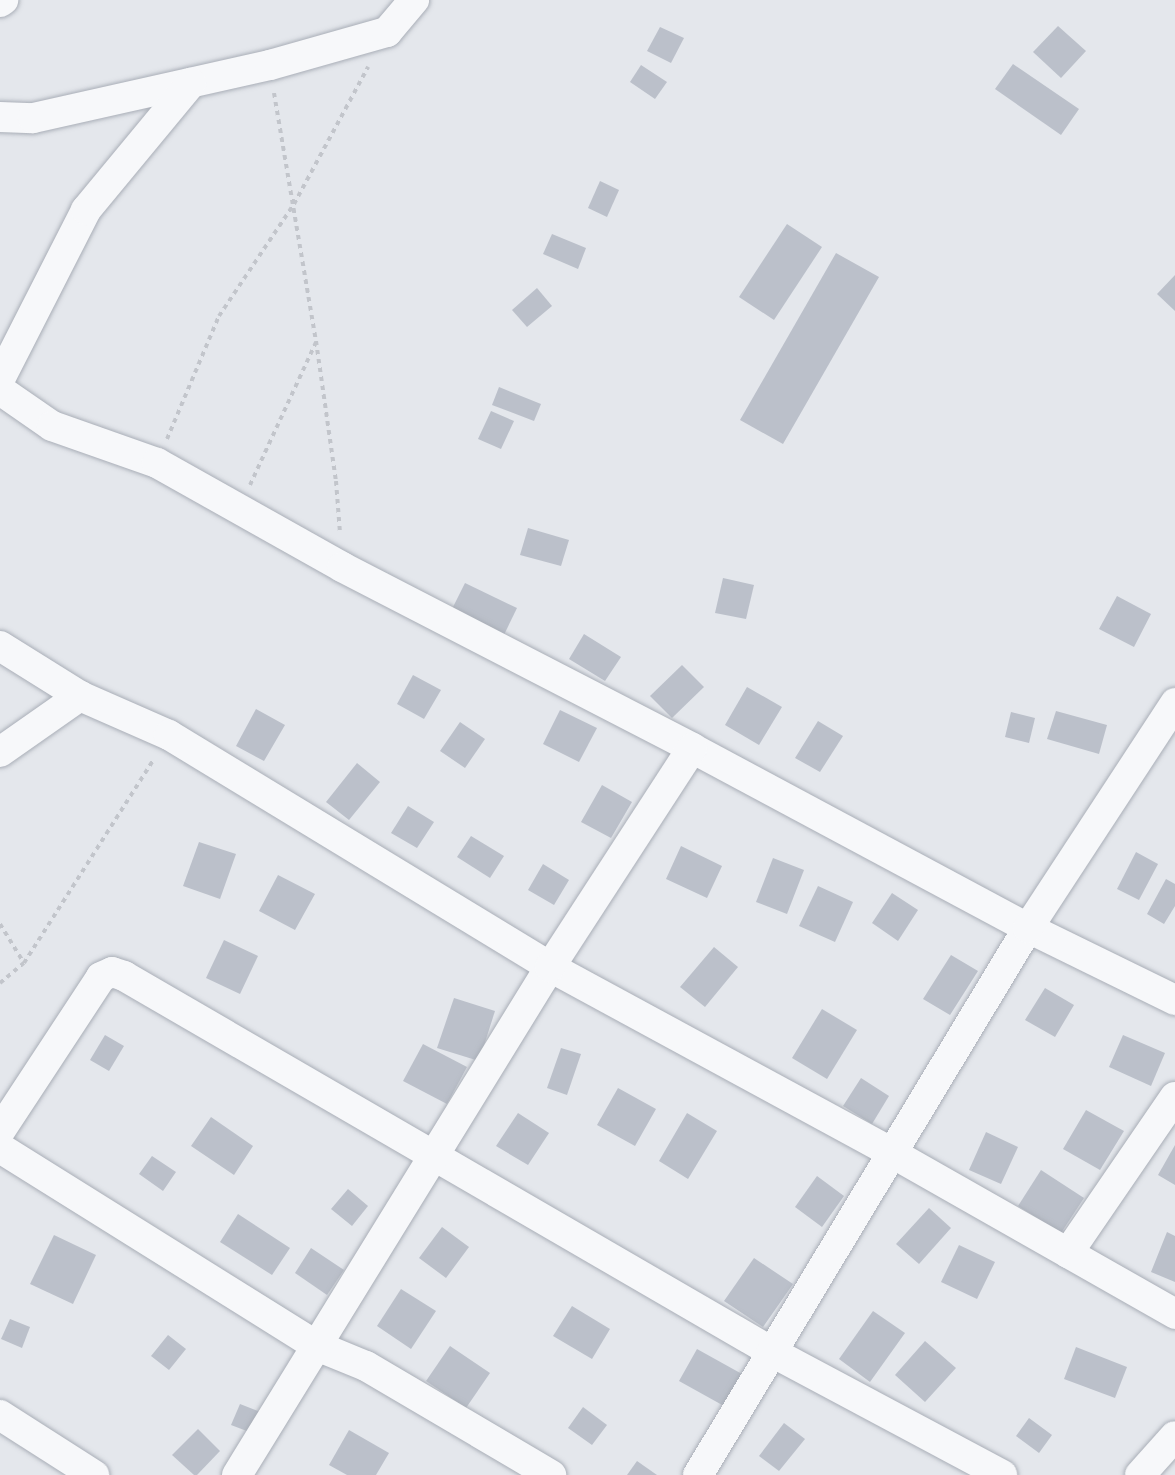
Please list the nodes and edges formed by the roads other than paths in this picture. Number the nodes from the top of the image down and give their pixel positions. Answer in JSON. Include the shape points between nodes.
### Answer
{"nodes":[{"id":1,"x":414,"y":0,"type":"edge"},
{"id":2,"x":191,"y":83,"type":"junction"},
{"id":3,"x":0,"y":117,"type":"edge"},
{"id":4,"x":0,"y":379,"type":"edge"},
{"id":5,"x":0,"y":390,"type":"edge"},
{"id":6,"x":0,"y":646,"type":"edge"},
{"id":7,"x":80,"y":696,"type":"junction"},
{"id":8,"x":1175,"y":704,"type":"edge"},
{"id":9,"x":692,"y":748,"type":"junction"},
{"id":10,"x":0,"y":752,"type":"edge"},
{"id":11,"x":1028,"y":928,"type":"junction"},
{"id":12,"x":549,"y":967,"type":"junction"},
{"id":13,"x":1175,"y":1000,"type":"edge"},
{"id":14,"x":1175,"y":1097,"type":"edge"},
{"id":15,"x":0,"y":1131,"type":"edge"},
{"id":16,"x":0,"y":1148,"type":"edge"},
{"id":17,"x":892,"y":1153,"type":"junction"},
{"id":18,"x":434,"y":1156,"type":"junction"},
{"id":19,"x":1068,"y":1253,"type":"junction"},
{"id":20,"x":1175,"y":1314,"type":"edge"},
{"id":21,"x":317,"y":1346,"type":"junction"},
{"id":22,"x":772,"y":1352,"type":"junction"},
{"id":23,"x":0,"y":1415,"type":"edge"},
{"id":24,"x":1175,"y":1436,"type":"edge"},
{"id":25,"x":94,"y":1475,"type":"edge"},
{"id":26,"x":237,"y":1475,"type":"edge"},
{"id":27,"x":551,"y":1475,"type":"edge"},
{"id":28,"x":698,"y":1475,"type":"edge"},
{"id":29,"x":1002,"y":1475,"type":"edge"},
{"id":30,"x":1140,"y":1475,"type":"edge"}],
"edges":[{"from":1,"to":2,"type":"street","via":[[387,32]]},
{"from":2,"to":3,"type":"street","via":[[33,118]]},
{"from":2,"to":4,"type":"street","via":[[86,210]]},
{"from":5,"to":9,"type":"street","via":[[52,426],[157,463],[342,567]]},
{"from":6,"to":7,"type":"street"},
{"from":7,"to":10,"type":"street"},
{"from":7,"to":12,"type":"street","via":[[169,735]]},
{"from":8,"to":11,"type":"street"},
{"from":9,"to":11,"type":"street"},
{"from":9,"to":12,"type":"street"},
{"from":11,"to":13,"type":"street"},
{"from":11,"to":17,"type":"street"},
{"from":12,"to":17,"type":"street"},
{"from":12,"to":18,"type":"street"},
{"from":14,"to":19,"type":"street"},
{"from":15,"to":18,"type":"street","via":[[101,977],[112,972]]},
{"from":16,"to":21,"type":"street"},
{"from":17,"to":19,"type":"street"},
{"from":17,"to":22,"type":"street"},
{"from":18,"to":21,"type":"street"},
{"from":18,"to":22,"type":"street"},
{"from":19,"to":20,"type":"street"},
{"from":21,"to":26,"type":"street"},
{"from":21,"to":27,"type":"street","via":[[366,1366]]},
{"from":22,"to":28,"type":"street"},
{"from":22,"to":29,"type":"street"},
{"from":23,"to":25,"type":"street"},
{"from":24,"to":30,"type":"street"}]}
